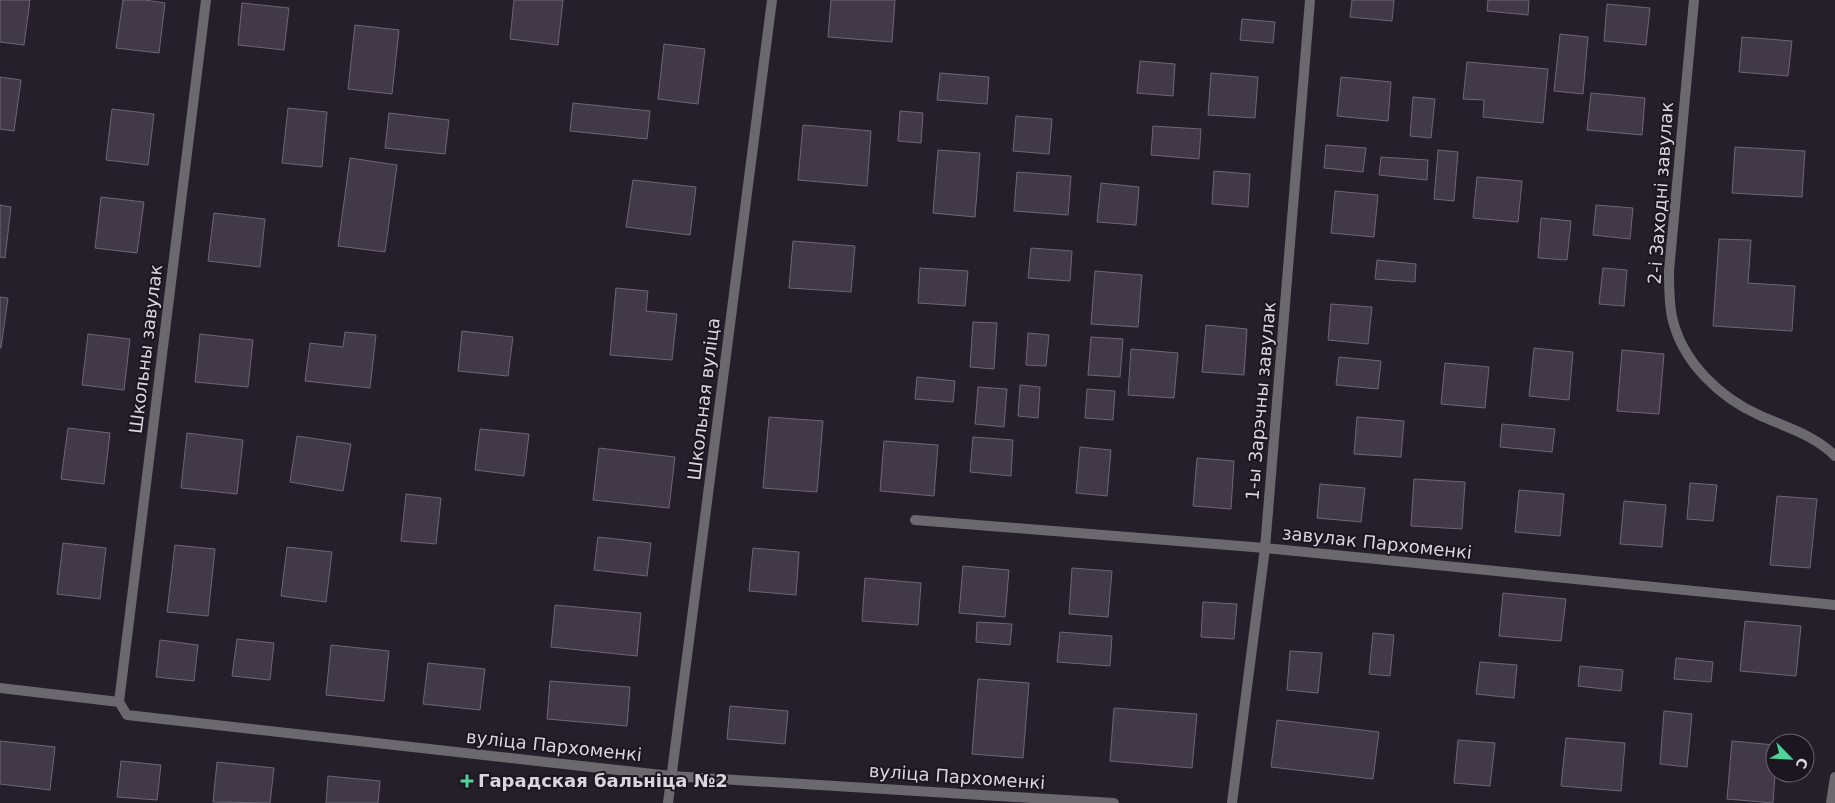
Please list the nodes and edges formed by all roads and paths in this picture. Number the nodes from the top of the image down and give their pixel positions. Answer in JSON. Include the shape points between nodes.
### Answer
{"nodes":[{"id":1,"x":206,"y":0,"type":"edge"},
{"id":2,"x":772,"y":0,"type":"edge"},
{"id":3,"x":1310,"y":0,"type":"edge"},
{"id":4,"x":1694,"y":0,"type":"edge"},
{"id":5,"x":1835,"y":456,"type":"edge"},
{"id":6,"x":915,"y":520,"type":"dead end"},
{"id":7,"x":1265,"y":548,"type":"junction"},
{"id":8,"x":1835,"y":605,"type":"edge"},
{"id":9,"x":0,"y":688,"type":"edge"},
{"id":10,"x":119,"y":702,"type":"junction"},
{"id":11,"x":671,"y":776,"type":"junction"},
{"id":12,"x":1835,"y":777,"type":"edge"},
{"id":13,"x":668,"y":803,"type":"edge"},
{"id":14,"x":1114,"y":803,"type":"edge"},
{"id":15,"x":1232,"y":803,"type":"edge"},
{"id":16,"x":1831,"y":803,"type":"edge"}],
"edges":[{"from":1,"to":10,"type":"street","name":"Школьны завулак"},
{"from":2,"to":11,"type":"street","name":"Школьная вуліца"},
{"from":3,"to":7,"type":"street","name":"1-ы Зарэчны завулак"},
{"from":4,"to":5,"type":"street","name":"2-і Заходні завулак","via":[[1669,271],[1672,317],[1678,337],[1700,372],[1717,388],[1737,403],[1810,438]]},
{"from":6,"to":7,"type":"street","name":"завулак Пархоменкі"},
{"from":7,"to":8,"type":"street","name":"завулак Пархоменкі"},
{"from":7,"to":15,"type":"street","name":"1-ы Зарэчны завулак"},
{"from":9,"to":10,"type":"street"},
{"from":10,"to":11,"type":"street","name":"вуліца Пархоменкі","via":[[127,715]]},
{"from":11,"to":13,"type":"street","name":"Школьная вуліца"},
{"from":11,"to":14,"type":"street","name":"вуліца Пархоменкі"},
{"from":12,"to":16,"type":"street"}]}
